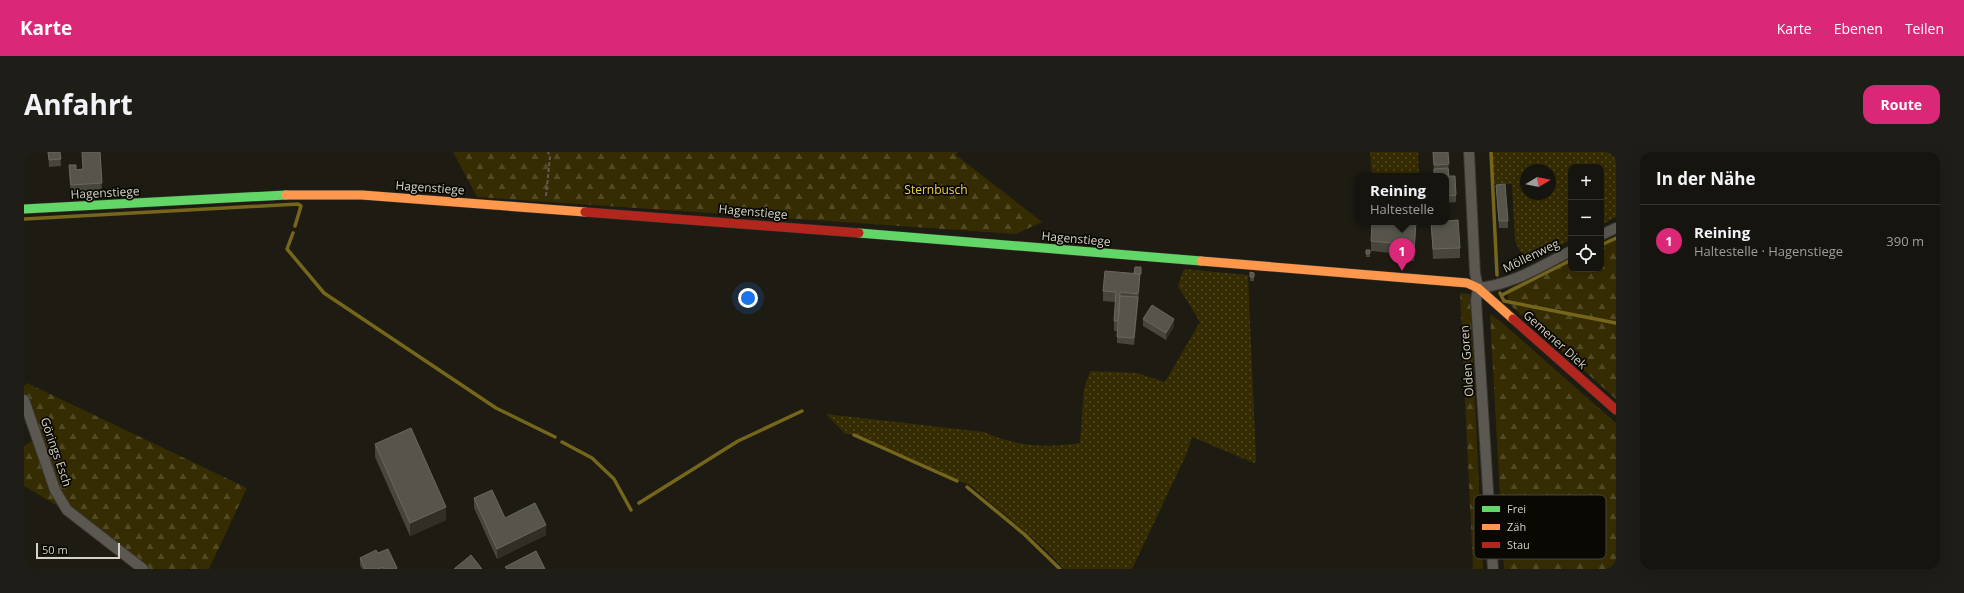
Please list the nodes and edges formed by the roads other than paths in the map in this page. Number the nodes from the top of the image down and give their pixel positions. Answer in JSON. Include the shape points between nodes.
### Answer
{"nodes":[{"id":1,"x":1469,"y":152,"type":"edge"},
{"id":2,"x":24,"y":209,"type":"edge"},
{"id":3,"x":1616,"y":228,"type":"edge"},
{"id":4,"x":1604,"y":234,"type":"edge"},
{"id":5,"x":1568,"y":252,"type":"edge"},
{"id":6,"x":1478,"y":288,"type":"junction"},
{"id":7,"x":24,"y":400,"type":"edge"},
{"id":8,"x":1616,"y":410,"type":"edge"},
{"id":9,"x":1488,"y":495,"type":"edge"},
{"id":10,"x":1491,"y":559,"type":"edge"},
{"id":11,"x":143,"y":569,"type":"edge"},
{"id":12,"x":1492,"y":569,"type":"edge"}],
"edges":[{"from":1,"to":6,"type":"street","name":"Olden Goren","via":[[1475,273]]},
{"from":2,"to":6,"type":"street","name":"Hagenstiege","via":[[294,195],[362,195],[1467,283]]},
{"from":3,"to":4,"type":"street"},
{"from":5,"to":6,"type":"street","name":"Möllenweg","via":[[1499,285]]},
{"from":6,"to":8,"type":"street","name":"Gemener Diek"},
{"from":6,"to":9,"type":"street","name":"Olden Goren","via":[[1476,300]]},
{"from":7,"to":11,"type":"street","name":"Görings Esch","via":[[55,490],[67,510]]},
{"from":10,"to":12,"type":"street","name":"Olden Goren"}]}
